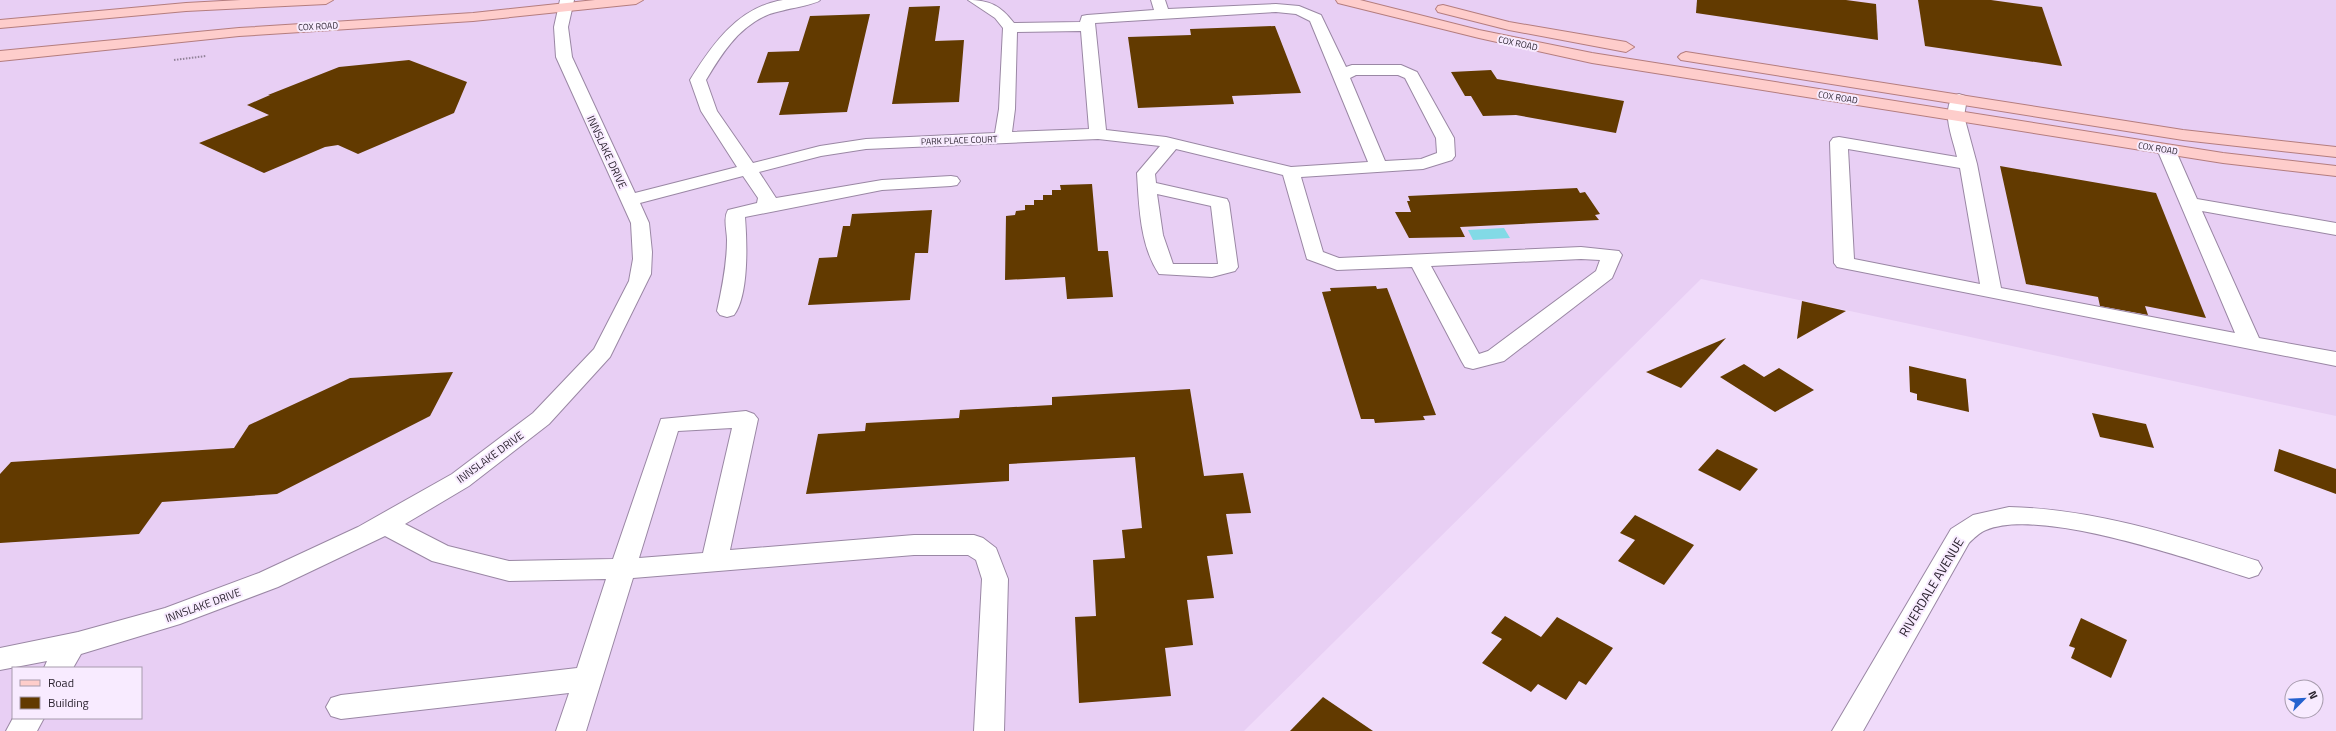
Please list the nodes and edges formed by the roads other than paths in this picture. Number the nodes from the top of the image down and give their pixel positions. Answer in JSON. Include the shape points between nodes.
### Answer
{"nodes":[{"id":1,"x":326,"y":0,"type":"edge"},
{"id":2,"x":636,"y":0,"type":"edge"},
{"id":3,"x":813,"y":0,"type":"edge"},
{"id":4,"x":975,"y":0,"type":"edge"},
{"id":5,"x":1343,"y":0,"type":"edge"},
{"id":6,"x":566,"y":4,"type":"edge"},
{"id":7,"x":1427,"y":6,"type":"dead end"},
{"id":8,"x":1160,"y":7,"type":"edge"},
{"id":9,"x":0,"y":24,"type":"edge"},
{"id":10,"x":1088,"y":26,"type":"junction"},
{"id":11,"x":1010,"y":28,"type":"junction"},
{"id":12,"x":1644,"y":50,"type":"dead end"},
{"id":13,"x":1675,"y":55,"type":"dead end"},
{"id":14,"x":0,"y":56,"type":"edge"},
{"id":15,"x":1342,"y":77,"type":"junction"},
{"id":16,"x":1957,"y":108,"type":"junction"},
{"id":17,"x":1098,"y":134,"type":"junction"},
{"id":18,"x":1003,"y":138,"type":"junction"},
{"id":19,"x":1171,"y":144,"type":"junction"},
{"id":20,"x":2166,"y":149,"type":"junction"},
{"id":21,"x":2336,"y":152,"type":"edge"},
{"id":22,"x":1968,"y":164,"type":"junction"},
{"id":23,"x":1379,"y":167,"type":"junction"},
{"id":24,"x":748,"y":170,"type":"junction"},
{"id":25,"x":1291,"y":172,"type":"junction"},
{"id":26,"x":2336,"y":172,"type":"edge"},
{"id":27,"x":951,"y":181,"type":"dead end"},
{"id":28,"x":1147,"y":186,"type":"junction"},
{"id":29,"x":630,"y":200,"type":"junction"},
{"id":30,"x":2188,"y":203,"type":"junction"},
{"id":31,"x":765,"y":206,"type":"junction"},
{"id":32,"x":2336,"y":230,"type":"edge"},
{"id":33,"x":1418,"y":260,"type":"junction"},
{"id":34,"x":1992,"y":293,"type":"junction"},
{"id":35,"x":727,"y":311,"type":"dead end"},
{"id":36,"x":2250,"y":343,"type":"junction"},
{"id":37,"x":2336,"y":360,"type":"edge"},
{"id":38,"x":384,"y":524,"type":"junction"},
{"id":39,"x":714,"y":562,"type":"junction"},
{"id":40,"x":2249,"y":568,"type":"dead end"},
{"id":41,"x":623,"y":569,"type":"junction"},
{"id":42,"x":72,"y":644,"type":"junction"},
{"id":43,"x":0,"y":659,"type":"edge"},
{"id":44,"x":59,"y":667,"type":"edge"},
{"id":45,"x":588,"y":679,"type":"junction"},
{"id":46,"x":341,"y":707,"type":"dead end"},
{"id":47,"x":27,"y":719,"type":"edge"},
{"id":48,"x":21,"y":731,"type":"edge"},
{"id":49,"x":571,"y":731,"type":"edge"},
{"id":50,"x":989,"y":731,"type":"edge"},
{"id":51,"x":1846,"y":731,"type":"edge"}],
"edges":[{"from":1,"to":9,"type":"main road","via":[[186,7]]},
{"from":2,"to":6,"type":"main road","name":"COX ROAD"},
{"from":3,"to":24,"type":"street","via":[[774,6],[742,22],[718,47],[698,80],[709,111]]},
{"from":4,"to":11,"type":"street","via":[[1000,15]]},
{"from":5,"to":16,"type":"main road","name":"COX ROAD","via":[[1503,40],[1592,58]]},
{"from":6,"to":14,"type":"main road","name":"COX ROAD","via":[[450,19],[271,29]]},
{"from":6,"to":29,"type":"street","name":"INNSLAKE DRIVE","via":[[561,27],[564,57]]},
{"from":7,"to":12,"type":"main road","name":"COX ROAD","via":[[1561,37]]},
{"from":8,"to":10,"type":"street","via":[[1087,19]]},
{"from":8,"to":15,"type":"street","via":[[1299,10],[1316,18]]},
{"from":10,"to":11,"type":"street"},
{"from":10,"to":17,"type":"street"},
{"from":11,"to":18,"type":"street","via":[[1007,109]]},
{"from":13,"to":16,"type":"main road","name":"COX ROAD"},
{"from":15,"to":23,"type":"street"},
{"from":15,"to":23,"type":"street","name":"PARK PLACE COURT","via":[[1352,70],[1401,70],[1411,75],[1446,138],[1446,156],[1423,164]]},
{"from":16,"to":20,"type":"main road","name":"COX ROAD"},
{"from":16,"to":21,"type":"main road","name":"COX ROAD"},
{"from":16,"to":22,"type":"street"},
{"from":17,"to":18,"type":"street","name":"PARK PLACE COURT"},
{"from":17,"to":19,"type":"street","name":"PARK PLACE COURT"},
{"from":18,"to":24,"type":"street","name":"PARK PLACE COURT","via":[[866,144],[820,151]]},
{"from":19,"to":25,"type":"street","name":"PARK PLACE COURT"},
{"from":19,"to":28,"type":"street","via":[[1146,173]]},
{"from":20,"to":26,"type":"main road","name":"COX ROAD"},
{"from":20,"to":30,"type":"street"},
{"from":22,"to":34,"type":"street"},
{"from":22,"to":34,"type":"street","via":[[1839,142],[1844,263]]},
{"from":23,"to":25,"type":"street","name":"PARK PLACE COURT"},
{"from":24,"to":29,"type":"street","name":"PARK PLACE COURT"},
{"from":24,"to":31,"type":"street","via":[[766,193]]},
{"from":25,"to":33,"type":"street","via":[[1314,255],[1337,264]]},
{"from":27,"to":31,"type":"street","via":[[882,185]]},
{"from":28,"to":28,"type":"street","via":[[1148,207],[1160,260],[1166,270],[1212,271],[1228,267],[1220,203]]},
{"from":29,"to":38,"type":"street","name":"INNSLAKE DRIVE","via":[[641,231],[643,261],[640,280],[626,315],[602,353],[571,390],[506,448],[468,475]]},
{"from":30,"to":32,"type":"street"},
{"from":30,"to":36,"type":"street"},
{"from":31,"to":35,"type":"street","via":[[734,214],[737,241],[734,282]]},
{"from":33,"to":33,"type":"street","via":[[1581,253],[1612,255],[1605,274],[1599,279],[1496,356],[1473,362]]},
{"from":34,"to":36,"type":"street"},
{"from":36,"to":37,"type":"street"},
{"from":38,"to":41,"type":"street","via":[[441,554],[509,571]]},
{"from":38,"to":42,"type":"street","name":"INNSLAKE DRIVE","via":[[334,551],[211,604]]},
{"from":39,"to":41,"type":"street"},
{"from":39,"to":41,"type":"street","via":[[746,419],[669,424]]},
{"from":39,"to":50,"type":"street","via":[[914,545],[974,545],[987,555],[995,579]]},
{"from":40,"to":51,"type":"street","name":"RIVERDALE AVENUE","via":[[2126,533],[2066,520],[2005,516],[1974,524],[1960,536]]},
{"from":41,"to":45,"type":"street"},
{"from":42,"to":43,"type":"street","name":"INNSLAKE DRIVE"},
{"from":42,"to":44,"type":"street"},
{"from":45,"to":46,"type":"street"},
{"from":45,"to":49,"type":"street"},
{"from":47,"to":48,"type":"street"}]}
